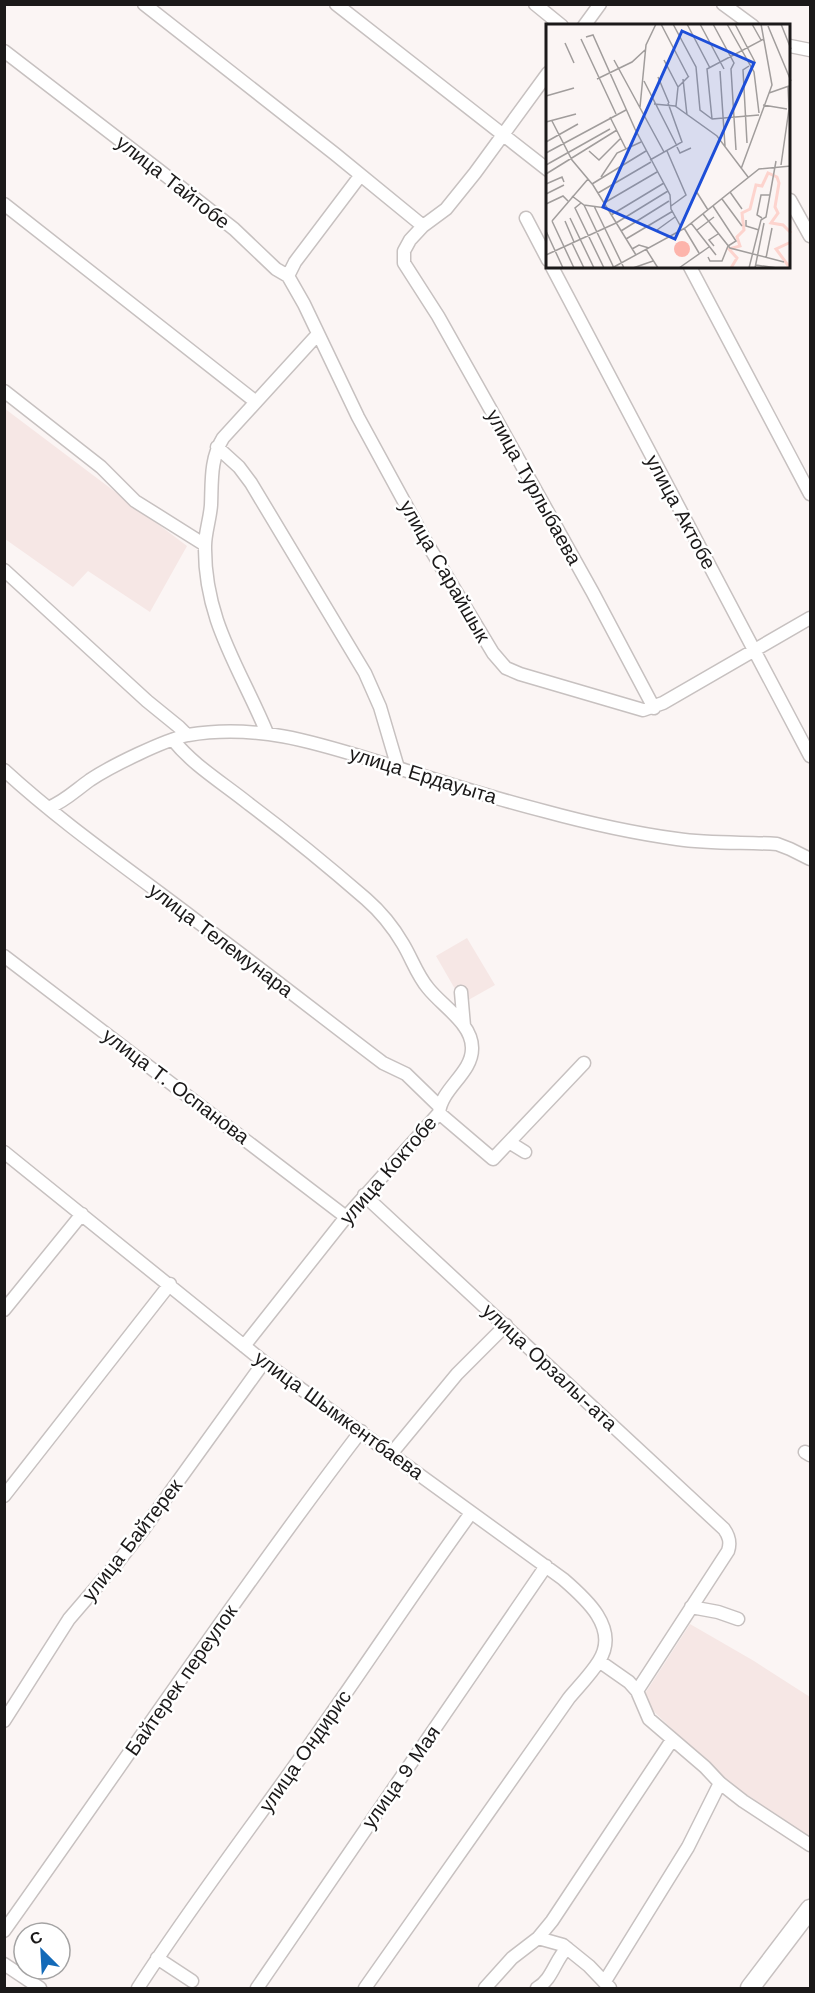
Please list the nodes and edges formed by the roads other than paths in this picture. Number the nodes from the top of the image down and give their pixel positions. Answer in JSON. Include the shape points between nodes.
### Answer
{"nodes":[{"id":1,"x":144,"y":4,"type":"edge"},
{"id":2,"x":336,"y":4,"type":"edge"},
{"id":3,"x":535,"y":4,"type":"edge"},
{"id":4,"x":600,"y":4,"type":"edge"},
{"id":5,"x":723,"y":4,"type":"edge"},
{"id":6,"x":560,"y":24,"type":"edge"},
{"id":7,"x":585,"y":24,"type":"edge"},
{"id":8,"x":750,"y":24,"type":"edge"},
{"id":9,"x":791,"y":45,"type":"edge"},
{"id":10,"x":810,"y":50,"type":"edge"},
{"id":11,"x":4,"y":51,"type":"edge"},
{"id":12,"x":546,"y":76,"type":"edge"},
{"id":13,"x":502,"y":135,"type":"junction"},
{"id":14,"x":546,"y":168,"type":"edge"},
{"id":15,"x":360,"y":176,"type":"junction"},
{"id":16,"x":791,"y":203,"type":"edge"},
{"id":17,"x":4,"y":204,"type":"edge"},
{"id":18,"x":526,"y":218,"type":"dead end"},
{"id":19,"x":423,"y":226,"type":"junction"},
{"id":20,"x":810,"y":236,"type":"edge"},
{"id":21,"x":546,"y":256,"type":"edge"},
{"id":22,"x":553,"y":268,"type":"edge"},
{"id":23,"x":691,"y":268,"type":"edge"},
{"id":24,"x":288,"y":276,"type":"junction"},
{"id":25,"x":318,"y":334,"type":"junction"},
{"id":26,"x":4,"y":391,"type":"edge"},
{"id":27,"x":256,"y":402,"type":"junction"},
{"id":28,"x":217,"y":447,"type":"junction"},
{"id":29,"x":810,"y":494,"type":"edge"},
{"id":30,"x":205,"y":545,"type":"junction"},
{"id":31,"x":4,"y":570,"type":"edge"},
{"id":32,"x":810,"y":618,"type":"edge"},
{"id":33,"x":754,"y":651,"type":"junction"},
{"id":34,"x":654,"y":708,"type":"junction"},
{"id":35,"x":267,"y":733,"type":"junction"},
{"id":36,"x":187,"y":735,"type":"junction"},
{"id":37,"x":173,"y":740,"type":"junction"},
{"id":38,"x":810,"y":756,"type":"edge"},
{"id":39,"x":398,"y":768,"type":"junction"},
{"id":40,"x":4,"y":770,"type":"edge"},
{"id":41,"x":48,"y":808,"type":"junction"},
{"id":42,"x":810,"y":859,"type":"edge"},
{"id":43,"x":4,"y":956,"type":"edge"},
{"id":44,"x":461,"y":992,"type":"dead end"},
{"id":45,"x":464,"y":1026,"type":"junction"},
{"id":46,"x":584,"y":1063,"type":"dead end"},
{"id":47,"x":440,"y":1110,"type":"junction"},
{"id":48,"x":509,"y":1142,"type":"junction"},
{"id":49,"x":4,"y":1152,"type":"edge"},
{"id":50,"x":525,"y":1152,"type":"dead end"},
{"id":51,"x":364,"y":1195,"type":"junction"},
{"id":52,"x":82,"y":1214,"type":"junction"},
{"id":53,"x":346,"y":1217,"type":"junction"},
{"id":54,"x":170,"y":1284,"type":"junction"},
{"id":55,"x":4,"y":1310,"type":"edge"},
{"id":56,"x":506,"y":1325,"type":"junction"},
{"id":57,"x":244,"y":1346,"type":"junction"},
{"id":58,"x":264,"y":1362,"type":"junction"},
{"id":59,"x":361,"y":1431,"type":"junction"},
{"id":60,"x":391,"y":1454,"type":"junction"},
{"id":61,"x":4,"y":1496,"type":"edge"},
{"id":62,"x":471,"y":1513,"type":"junction"},
{"id":63,"x":546,"y":1566,"type":"junction"},
{"id":64,"x":691,"y":1607,"type":"junction"},
{"id":65,"x":738,"y":1619,"type":"dead end"},
{"id":66,"x":599,"y":1661,"type":"junction"},
{"id":67,"x":637,"y":1692,"type":"junction"},
{"id":68,"x":4,"y":1720,"type":"edge"},
{"id":69,"x":672,"y":1740,"type":"junction"},
{"id":70,"x":720,"y":1783,"type":"junction"},
{"id":71,"x":810,"y":1845,"type":"edge"},
{"id":72,"x":810,"y":1909,"type":"edge"},
{"id":73,"x":557,"y":1914,"type":"junction"},
{"id":74,"x":4,"y":1931,"type":"edge"},
{"id":75,"x":538,"y":1938,"type":"junction"},
{"id":76,"x":565,"y":1947,"type":"junction"},
{"id":77,"x":158,"y":1958,"type":"junction"},
{"id":78,"x":4,"y":1964,"type":"edge"},
{"id":79,"x":192,"y":1981,"type":"dead end"},
{"id":80,"x":608,"y":1985,"type":"edge"},
{"id":81,"x":36,"y":1986,"type":"edge"},
{"id":82,"x":18,"y":1989,"type":"edge"},
{"id":83,"x":138,"y":1989,"type":"edge"},
{"id":84,"x":257,"y":1989,"type":"edge"},
{"id":85,"x":365,"y":1989,"type":"edge"},
{"id":86,"x":485,"y":1989,"type":"edge"},
{"id":87,"x":537,"y":1989,"type":"edge"},
{"id":88,"x":750,"y":1989,"type":"edge"}],
"edges":[{"from":1,"to":15,"type":"street"},
{"from":2,"to":13,"type":"street"},
{"from":3,"to":6,"type":"street"},
{"from":4,"to":7,"type":"street"},
{"from":5,"to":8,"type":"street"},
{"from":9,"to":10,"type":"street"},
{"from":11,"to":24,"type":"street","name":"улица Тайтобе"},
{"from":12,"to":13,"type":"street"},
{"from":13,"to":14,"type":"street"},
{"from":13,"to":19,"type":"street","via":[[446,209]]},
{"from":15,"to":19,"type":"street"},
{"from":15,"to":24,"type":"street"},
{"from":16,"to":20,"type":"street"},
{"from":17,"to":27,"type":"street"},
{"from":18,"to":21,"type":"street"},
{"from":19,"to":34,"type":"street","name":"улица Турлыбаева","via":[[404,251],[404,263],[536,490]]},
{"from":22,"to":33,"type":"street","name":"улица Актобе"},
{"from":23,"to":29,"type":"street"},
{"from":24,"to":25,"type":"street","name":"улица Тайтобе"},
{"from":25,"to":27,"type":"street"},
{"from":25,"to":34,"type":"street","name":"улица Сарайшык","via":[[425,540],[493,653],[512,672],[643,710]]},
{"from":26,"to":30,"type":"street","via":[[101,467],[135,501]]},
{"from":27,"to":28,"type":"street"},
{"from":28,"to":30,"type":"street"},
{"from":28,"to":39,"type":"street","via":[[251,483],[365,673],[380,707]]},
{"from":30,"to":35,"type":"street","via":[[211,605],[221,636]]},
{"from":31,"to":36,"type":"street"},
{"from":32,"to":33,"type":"street"},
{"from":33,"to":34,"type":"street"},
{"from":33,"to":38,"type":"street","name":"улица Актобе"},
{"from":35,"to":36,"type":"street","name":"улица Ердауыта","via":[[241,730]]},
{"from":35,"to":39,"type":"street","name":"улица Ердауыта"},
{"from":36,"to":37,"type":"street","name":"улица Ердауыта"},
{"from":37,"to":41,"type":"street","name":"улица Ердауыта","via":[[108,770]]},
{"from":37,"to":45,"type":"street","name":"улица Коктобе","via":[[194,762],[367,899],[384,916],[427,987]]},
{"from":39,"to":42,"type":"street","name":"улица Ердауыта","via":[[569,818],[677,839],[777,844]]},
{"from":40,"to":41,"type":"street","name":"улица Телемунара"},
{"from":41,"to":47,"type":"street","name":"улица Телемунара","via":[[383,1063],[405,1074]]},
{"from":43,"to":53,"type":"street","name":"улица Т. Оспанова"},
{"from":44,"to":45,"type":"street"},
{"from":45,"to":47,"type":"street","name":"улица Коктобе","via":[[472,1052]]},
{"from":46,"to":48,"type":"street"},
{"from":47,"to":48,"type":"street","name":"улица Телемунара","via":[[493,1160]]},
{"from":47,"to":51,"type":"street","name":"улица Коктобе"},
{"from":48,"to":50,"type":"street"},
{"from":49,"to":52,"type":"street","name":"улица Шымкентбаева"},
{"from":51,"to":53,"type":"street","name":"улица Коктобе"},
{"from":51,"to":56,"type":"street","name":"улица Орзалы-ата"},
{"from":52,"to":54,"type":"street","name":"улица Шымкентбаева"},
{"from":52,"to":55,"type":"street"},
{"from":53,"to":57,"type":"street","name":"улица Коктобе"},
{"from":54,"to":57,"type":"street","name":"улица Шымкентбаева"},
{"from":54,"to":61,"type":"street"},
{"from":56,"to":60,"type":"street","via":[[451,1382]]},
{"from":56,"to":64,"type":"street","name":"улица Орзалы-ата","via":[[724,1528],[730,1541],[728,1551]]},
{"from":57,"to":58,"type":"street","name":"улица Шымкентбаева"},
{"from":58,"to":59,"type":"street","name":"улица Шымкентбаева"},
{"from":58,"to":68,"type":"street","name":"улица Байтерек","via":[[143,1530],[69,1619]]},
{"from":59,"to":60,"type":"street","name":"улица Шымкентбаева"},
{"from":59,"to":74,"type":"street","name":"Байтерек переулок","via":[[244,1589]]},
{"from":60,"to":62,"type":"street","name":"улица Шымкентбаева"},
{"from":62,"to":63,"type":"street","name":"улица Шымкентбаева"},
{"from":62,"to":77,"type":"street","name":"улица Ондирис"},
{"from":63,"to":66,"type":"street","name":"улица Шымкентбаева","via":[[581,1594],[600,1619],[605,1647]]},
{"from":63,"to":84,"type":"street","name":"улица 9 Мая"},
{"from":64,"to":65,"type":"street"},
{"from":64,"to":67,"type":"street"},
{"from":66,"to":67,"type":"street"},
{"from":66,"to":85,"type":"street"},
{"from":67,"to":69,"type":"street","via":[[649,1719]]},
{"from":69,"to":70,"type":"street"},
{"from":69,"to":73,"type":"street"},
{"from":70,"to":71,"type":"street"},
{"from":70,"to":80,"type":"street"},
{"from":72,"to":88,"type":"highway"},
{"from":73,"to":75,"type":"street"},
{"from":73,"to":76,"type":"street","via":[[556,1927]]},
{"from":75,"to":76,"type":"street"},
{"from":75,"to":86,"type":"street","via":[[516,1954]]},
{"from":76,"to":80,"type":"street"},
{"from":76,"to":87,"type":"street","via":[[548,1979]]},
{"from":77,"to":79,"type":"street"},
{"from":77,"to":83,"type":"street","name":"улица Ондирис"},
{"from":78,"to":81,"type":"street"},
{"from":81,"to":82,"type":"street"}]}
